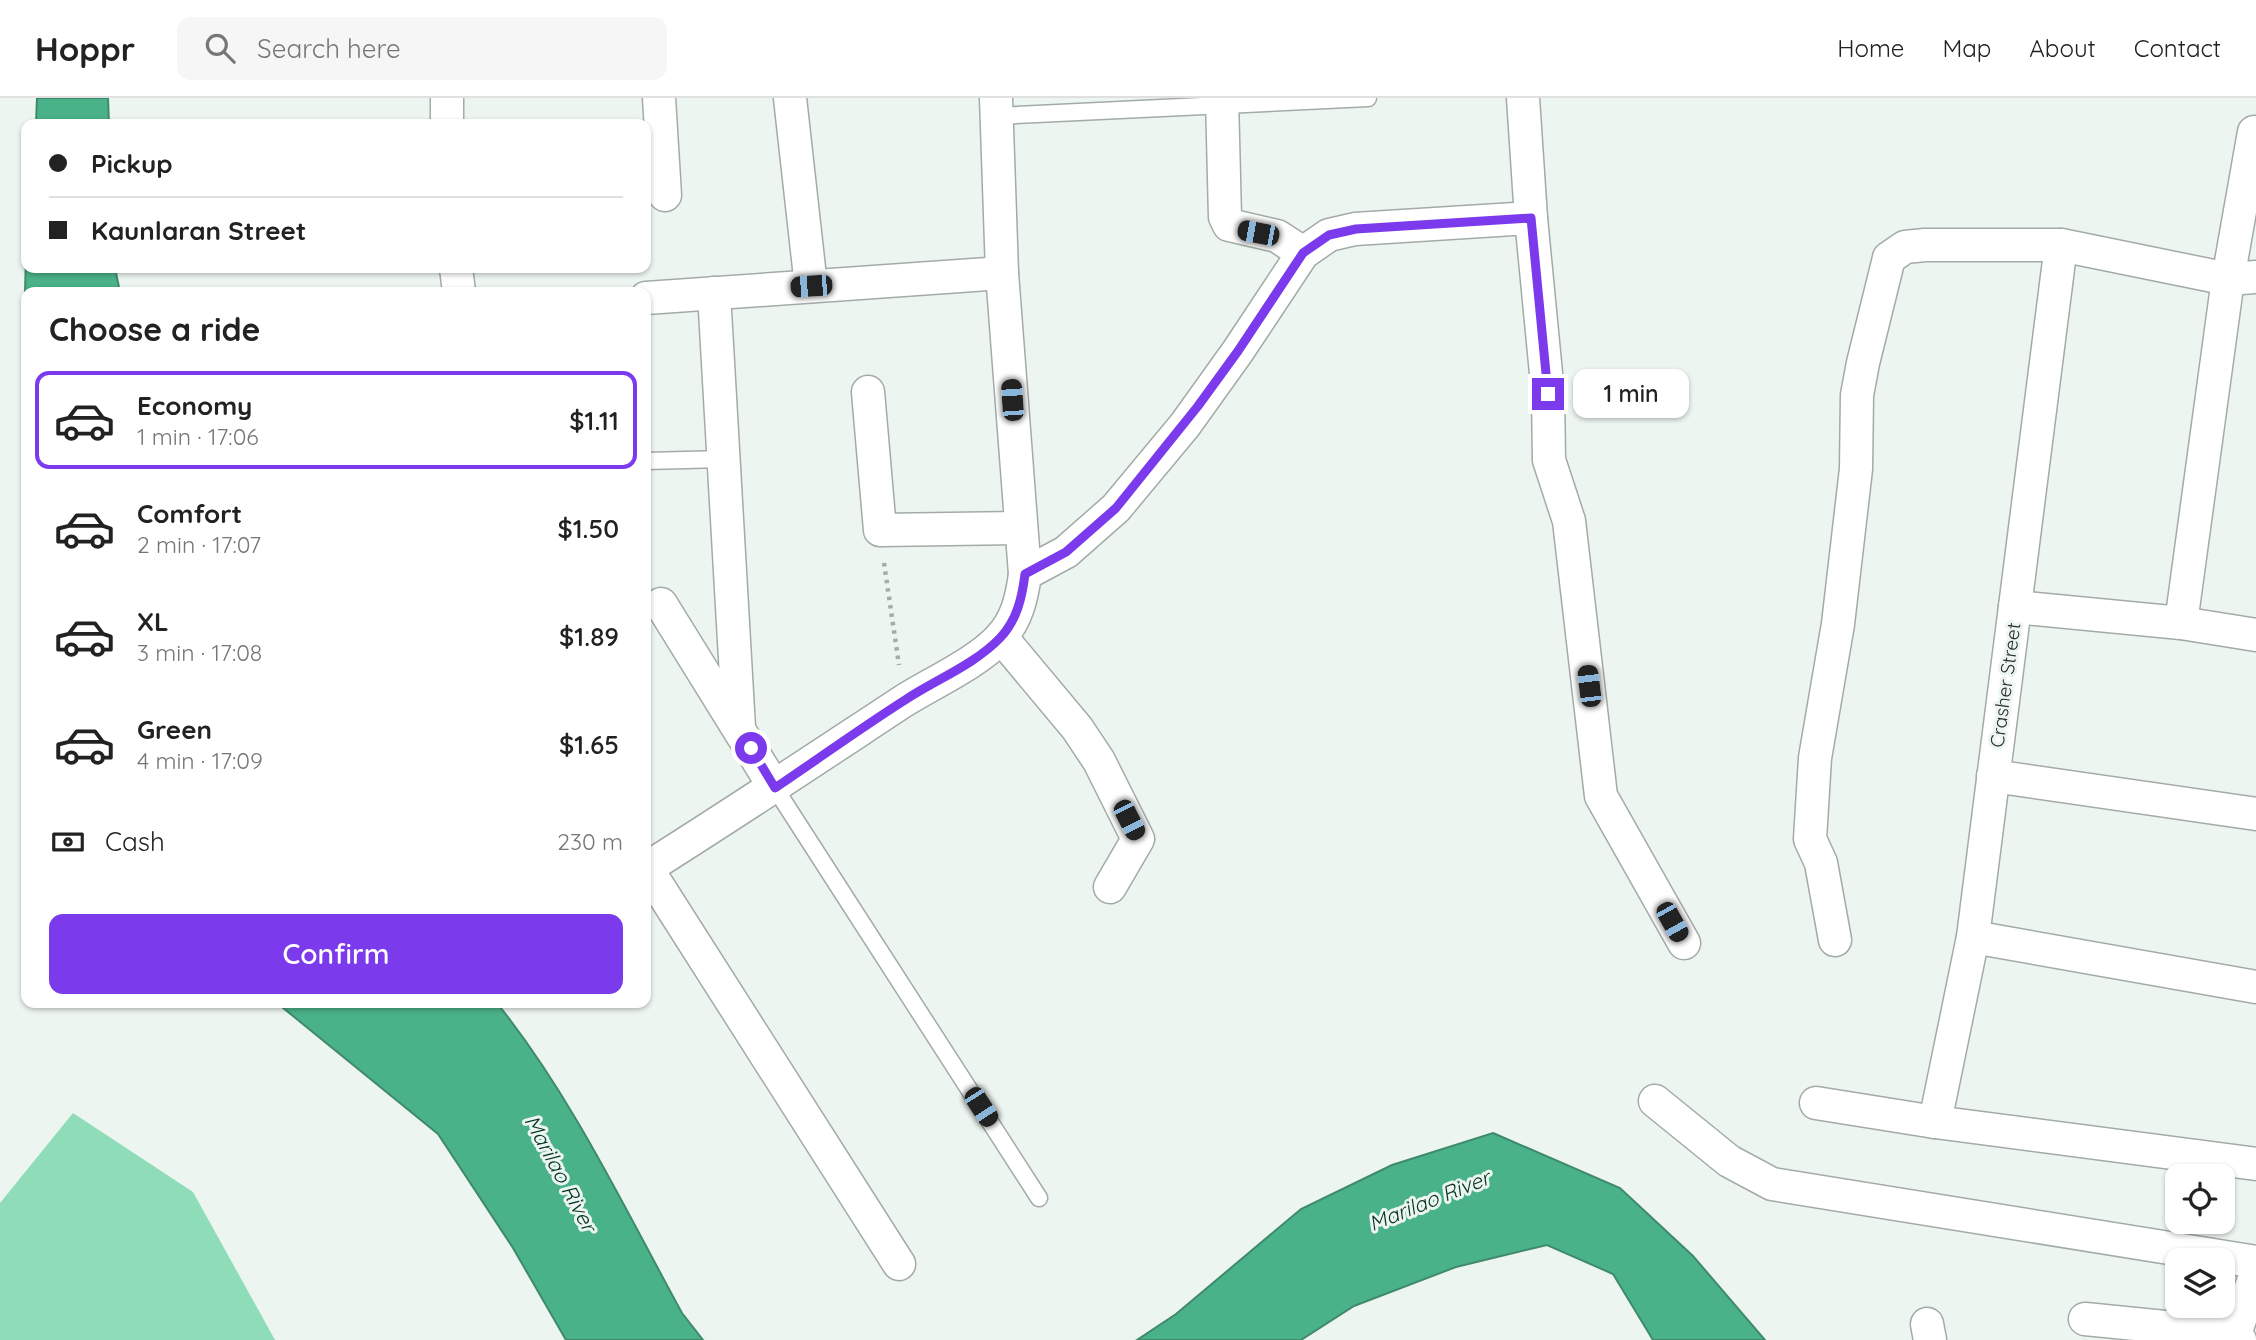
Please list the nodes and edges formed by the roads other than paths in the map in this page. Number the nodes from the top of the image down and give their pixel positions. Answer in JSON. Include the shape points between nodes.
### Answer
{"nodes":[{"id":1,"x":447,"y":98,"type":"edge"},
{"id":2,"x":659,"y":98,"type":"edge"},
{"id":3,"x":790,"y":98,"type":"edge"},
{"id":4,"x":1368,"y":98,"type":"edge"},
{"id":5,"x":1523,"y":98,"type":"edge"},
{"id":6,"x":1222,"y":102,"type":"edge"},
{"id":7,"x":996,"y":107,"type":"edge"},
{"id":8,"x":447,"y":119,"type":"edge"},
{"id":9,"x":2254,"y":132,"type":"edge"},
{"id":10,"x":665,"y":195,"type":"dead end"},
{"id":11,"x":1531,"y":218,"type":"junction"},
{"id":12,"x":2061,"y":245,"type":"junction"},
{"id":13,"x":1303,"y":253,"type":"junction"},
{"id":14,"x":1003,"y":272,"type":"junction"},
{"id":15,"x":2242,"y":278,"type":"edge"},
{"id":16,"x":811,"y":286,"type":"junction"},
{"id":17,"x":714,"y":293,"type":"junction"},
{"id":18,"x":651,"y":298,"type":"edge"},
{"id":19,"x":868,"y":392,"type":"dead end"},
{"id":20,"x":724,"y":459,"type":"junction"},
{"id":21,"x":651,"y":461,"type":"edge"},
{"id":22,"x":1021,"y":528,"type":"junction"},
{"id":23,"x":1025,"y":574,"type":"junction"},
{"id":24,"x":661,"y":604,"type":"dead end"},
{"id":25,"x":2015,"y":607,"type":"junction"},
{"id":26,"x":2181,"y":623,"type":"junction"},
{"id":27,"x":2256,"y":635,"type":"edge"},
{"id":28,"x":1001,"y":637,"type":"junction"},
{"id":29,"x":739,"y":728,"type":"junction"},
{"id":30,"x":1993,"y":776,"type":"junction"},
{"id":31,"x":775,"y":788,"type":"junction"},
{"id":32,"x":2256,"y":814,"type":"edge"},
{"id":33,"x":651,"y":864,"type":"edge"},
{"id":34,"x":651,"y":875,"type":"edge"},
{"id":35,"x":1110,"y":887,"type":"dead end"},
{"id":36,"x":1973,"y":937,"type":"junction"},
{"id":37,"x":1835,"y":940,"type":"dead end"},
{"id":38,"x":1684,"y":943,"type":"dead end"},
{"id":39,"x":2256,"y":987,"type":"edge"},
{"id":40,"x":1655,"y":1101,"type":"dead end"},
{"id":41,"x":1816,"y":1103,"type":"dead end"},
{"id":42,"x":1935,"y":1122,"type":"junction"},
{"id":43,"x":2256,"y":1164,"type":"edge"},
{"id":44,"x":1039,"y":1198,"type":"dead end"},
{"id":45,"x":2256,"y":1262,"type":"edge"},
{"id":46,"x":899,"y":1264,"type":"dead end"},
{"id":47,"x":2256,"y":1273,"type":"edge"},
{"id":48,"x":2238,"y":1337,"type":"edge"},
{"id":49,"x":2095,"y":1340,"type":"edge"}],
"edges":[{"from":1,"to":8,"type":"street"},
{"from":2,"to":10,"type":"street"},
{"from":3,"to":16,"type":"street"},
{"from":4,"to":6,"type":"lane"},
{"from":5,"to":11,"type":"street"},
{"from":6,"to":7,"type":"lane"},
{"from":6,"to":13,"type":"street","via":[[1229,225],[1277,236]]},
{"from":7,"to":14,"type":"street"},
{"from":9,"to":15,"type":"street"},
{"from":11,"to":13,"type":"street","via":[[1356,229],[1329,235]]},
{"from":11,"to":38,"type":"street","via":[[1548,394],[1549,460],[1569,521],[1601,796]]},
{"from":12,"to":15,"type":"street"},
{"from":12,"to":25,"type":"street","name":"Crasher Street"},
{"from":12,"to":37,"type":"street","via":[[1925,245],[1905,247],[1888,258],[1857,395],[1856,469],[1815,758],[1811,839],[1821,863]]},
{"from":13,"to":23,"type":"street","via":[[1192,414],[1116,508],[1066,552]]},
{"from":14,"to":16,"type":"street"},
{"from":14,"to":22,"type":"street"},
{"from":15,"to":26,"type":"street"},
{"from":16,"to":17,"type":"street"},
{"from":17,"to":18,"type":"street"},
{"from":17,"to":20,"type":"street"},
{"from":19,"to":22,"type":"street","via":[[880,530]]},
{"from":20,"to":21,"type":"lane"},
{"from":20,"to":29,"type":"street"},
{"from":22,"to":23,"type":"street"},
{"from":23,"to":28,"type":"street","via":[[1021,601]]},
{"from":24,"to":29,"type":"street"},
{"from":25,"to":26,"type":"street"},
{"from":25,"to":30,"type":"street","name":"Crasher Street"},
{"from":26,"to":27,"type":"street"},
{"from":28,"to":31,"type":"street"},
{"from":28,"to":35,"type":"street","via":[[1100,761],[1138,839]]},
{"from":29,"to":31,"type":"street"},
{"from":30,"to":32,"type":"street"},
{"from":30,"to":36,"type":"street","name":"Crasher Street"},
{"from":31,"to":33,"type":"street"},
{"from":31,"to":44,"type":"lane"},
{"from":34,"to":46,"type":"street"},
{"from":36,"to":39,"type":"street"},
{"from":36,"to":42,"type":"street","name":"Crasher Street"},
{"from":40,"to":45,"type":"street","via":[[1729,1161],[1772,1184]]},
{"from":41,"to":42,"type":"street"},
{"from":42,"to":43,"type":"street"},
{"from":47,"to":48,"type":"street"},
{"from":48,"to":49,"type":"street","via":[[2085,1319]]}]}
